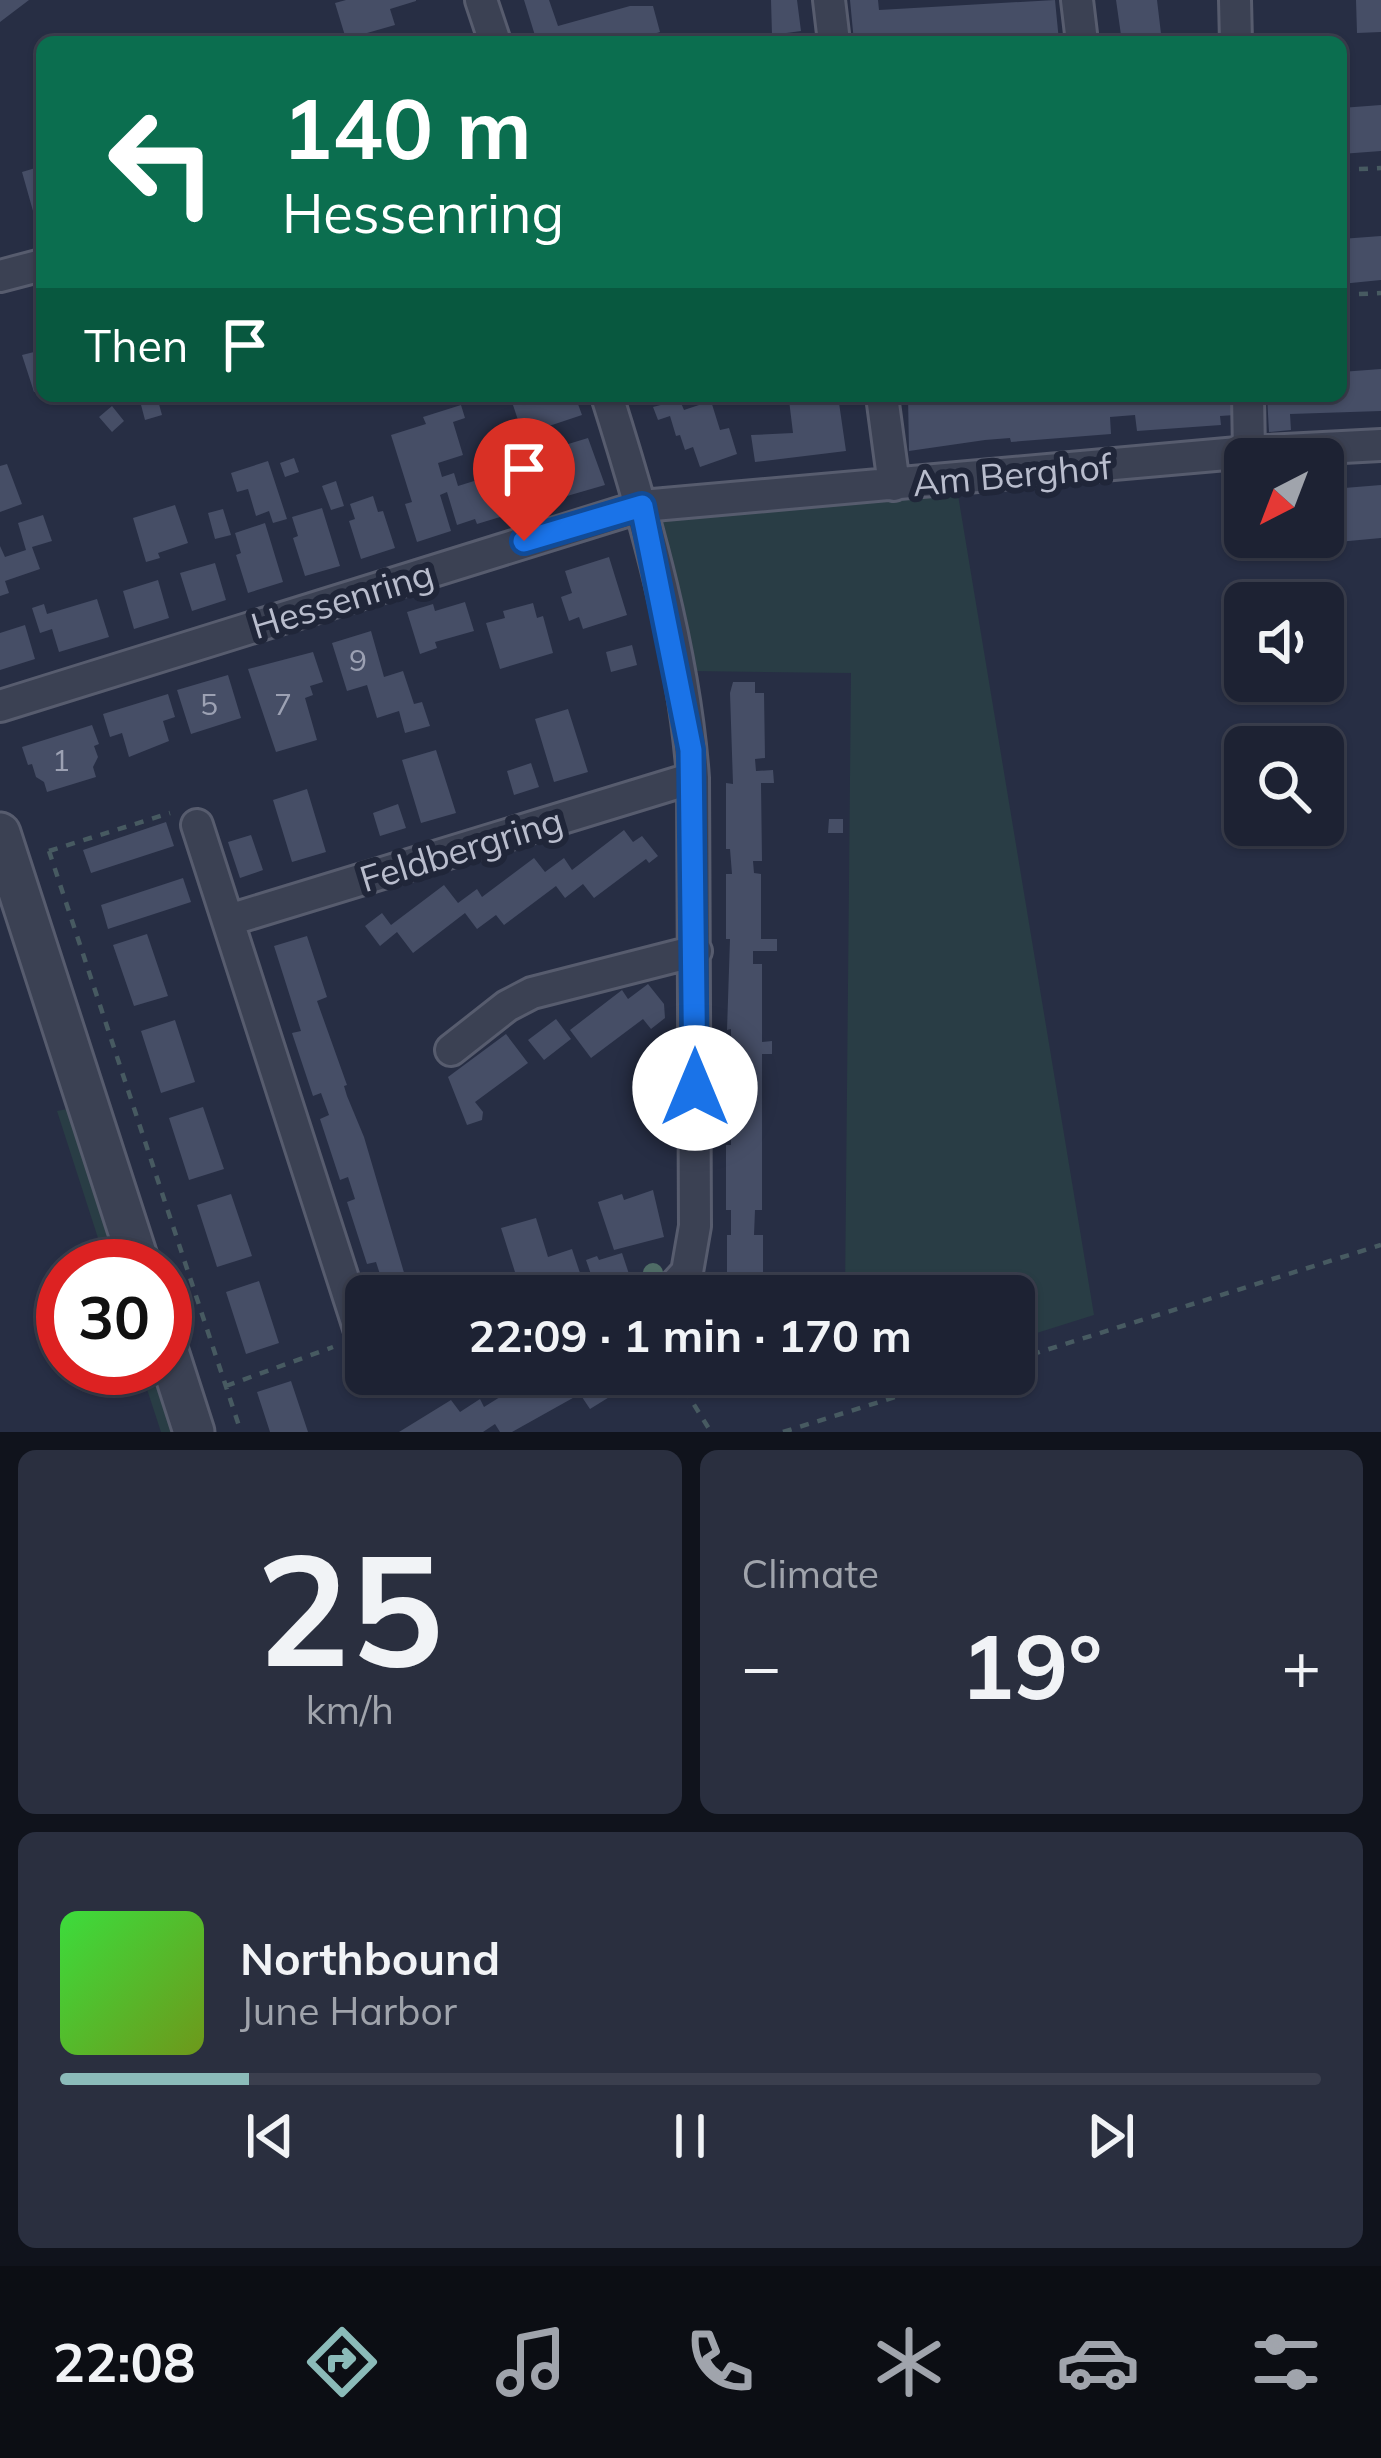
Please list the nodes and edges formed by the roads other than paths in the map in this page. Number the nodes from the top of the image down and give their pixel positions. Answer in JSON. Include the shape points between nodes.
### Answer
{"nodes":[{"id":1,"x":481,"y":0,"type":"edge"},
{"id":2,"x":829,"y":0,"type":"edge"},
{"id":3,"x":1077,"y":0,"type":"edge"},
{"id":4,"x":1234,"y":0,"type":"edge"},
{"id":5,"x":493,"y":36,"type":"edge"},
{"id":6,"x":833,"y":36,"type":"edge"},
{"id":7,"x":1081,"y":36,"type":"edge"},
{"id":8,"x":1237,"y":36,"type":"edge"},
{"id":9,"x":36,"y":267,"type":"edge"},
{"id":10,"x":0,"y":277,"type":"edge"},
{"id":11,"x":610,"y":402,"type":"edge"},
{"id":12,"x":883,"y":402,"type":"edge"},
{"id":13,"x":1248,"y":402,"type":"edge"},
{"id":14,"x":1249,"y":438,"type":"edge"},
{"id":15,"x":1381,"y":445,"type":"edge"},
{"id":16,"x":1344,"y":447,"type":"edge"},
{"id":17,"x":1224,"y":454,"type":"edge"},
{"id":18,"x":894,"y":485,"type":"junction"},
{"id":19,"x":642,"y":506,"type":"junction"},
{"id":20,"x":0,"y":706,"type":"edge"},
{"id":21,"x":693,"y":778,"type":"junction"},
{"id":22,"x":197,"y":825,"type":"road end"},
{"id":23,"x":0,"y":833,"type":"edge"},
{"id":24,"x":229,"y":920,"type":"junction"},
{"id":25,"x":696,"y":951,"type":"junction"},
{"id":26,"x":451,"y":1050,"type":"dead end"},
{"id":27,"x":131,"y":1239,"type":"edge"},
{"id":28,"x":684,"y":1275,"type":"edge"},
{"id":29,"x":345,"y":1283,"type":"edge"},
{"id":30,"x":182,"y":1395,"type":"edge"},
{"id":31,"x":194,"y":1432,"type":"edge"}],
"edges":[{"from":1,"to":5,"type":"street"},
{"from":2,"to":6,"type":"street"},
{"from":3,"to":7,"type":"street"},
{"from":4,"to":8,"type":"street"},
{"from":9,"to":10,"type":"street"},
{"from":11,"to":19,"type":"street"},
{"from":12,"to":18,"type":"street"},
{"from":13,"to":14,"type":"street"},
{"from":15,"to":16,"type":"street","name":"Am Berghof"},
{"from":17,"to":18,"type":"street","name":"Am Berghof"},
{"from":18,"to":19,"type":"street","name":"Am Berghof"},
{"from":19,"to":20,"type":"street","name":"Hessenring"},
{"from":19,"to":21,"type":"street"},
{"from":21,"to":24,"type":"street","name":"Feldbergring"},
{"from":21,"to":25,"type":"street"},
{"from":22,"to":24,"type":"street"},
{"from":23,"to":27,"type":"street"},
{"from":24,"to":29,"type":"street"},
{"from":25,"to":26,"type":"street","via":[[532,993]]},
{"from":25,"to":28,"type":"street","via":[[693,1250]]},
{"from":30,"to":31,"type":"street"}]}
